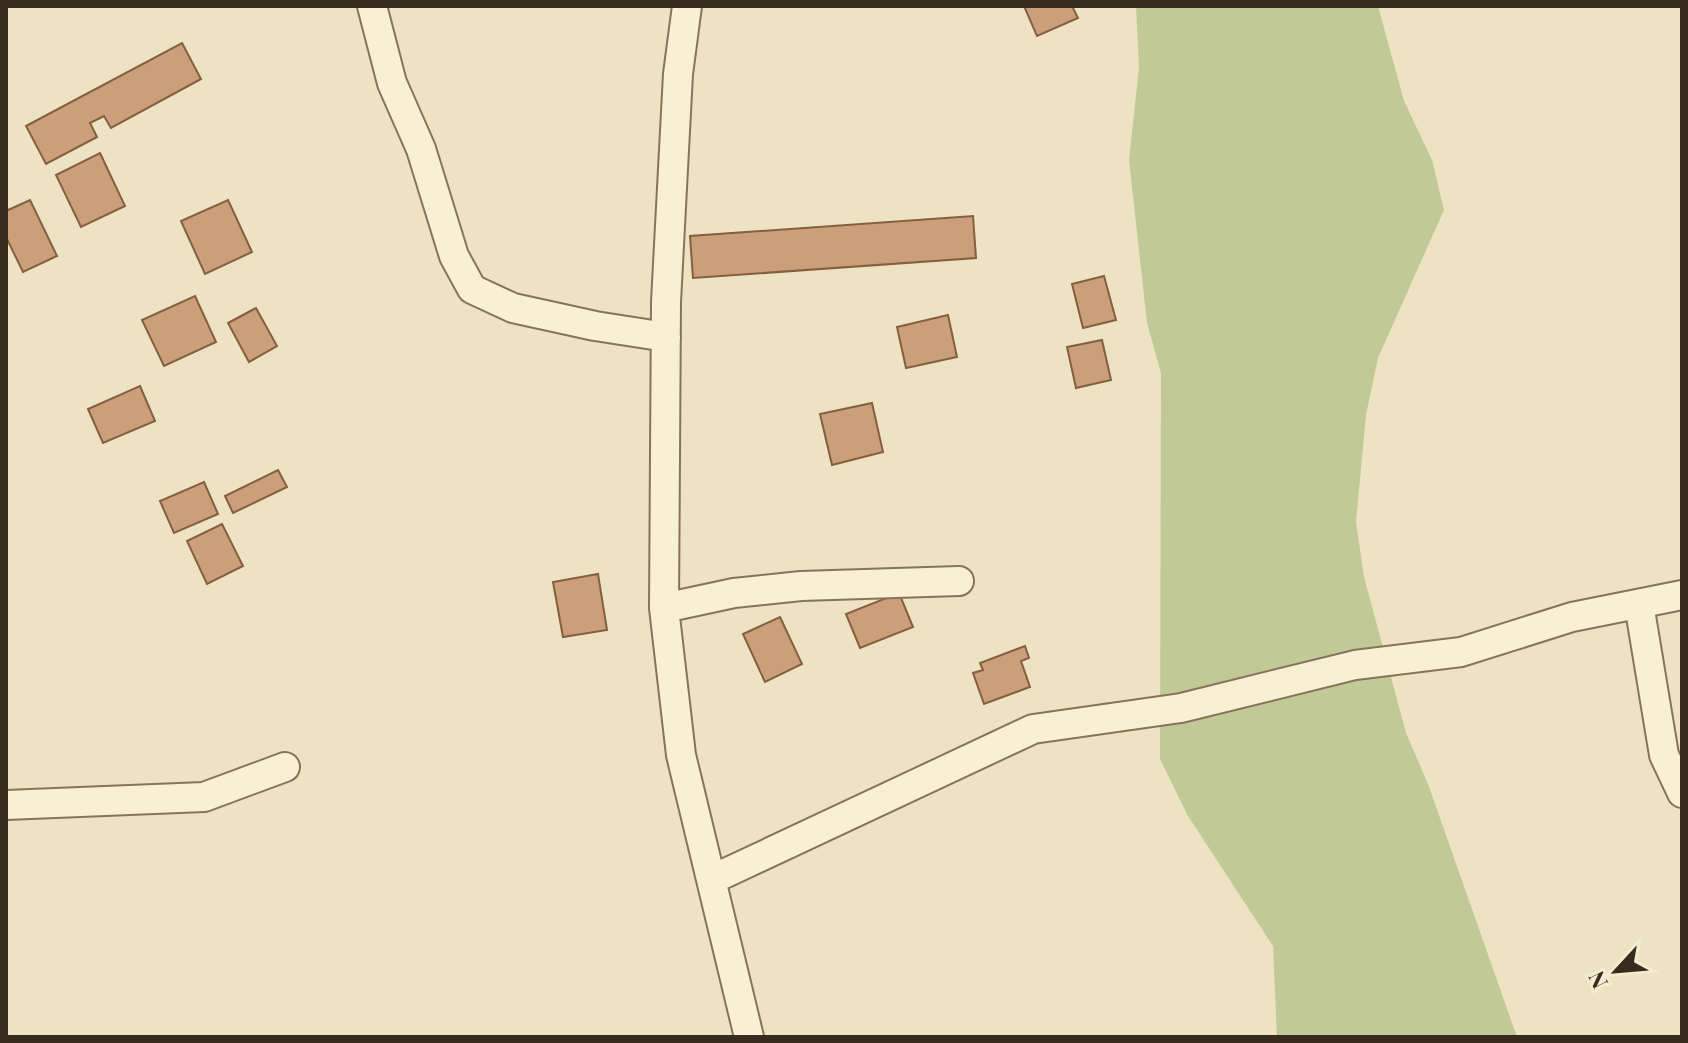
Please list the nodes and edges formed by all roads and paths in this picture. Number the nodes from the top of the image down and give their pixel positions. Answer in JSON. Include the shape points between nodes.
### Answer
{"nodes":[{"id":1,"x":372,"y":6,"type":"edge"},
{"id":2,"x":687,"y":6,"type":"edge"},
{"id":3,"x":666,"y":337,"type":"junction"},
{"id":4,"x":959,"y":581,"type":"dead end"},
{"id":5,"x":1682,"y":595,"type":"edge"},
{"id":6,"x":1639,"y":604,"type":"junction"},
{"id":7,"x":664,"y":608,"type":"junction"},
{"id":8,"x":285,"y":767,"type":"dead end"},
{"id":9,"x":1682,"y":793,"type":"edge"},
{"id":10,"x":6,"y":805,"type":"edge"},
{"id":11,"x":713,"y":879,"type":"junction"},
{"id":12,"x":749,"y":1037,"type":"edge"}],
"edges":[{"from":1,"to":3,"type":"street","via":[[392,83],[421,149],[454,256],[472,289],[513,308]]},
{"from":2,"to":3,"type":"street","via":[[678,74]]},
{"from":3,"to":7,"type":"street"},
{"from":4,"to":7,"type":"street","via":[[801,586]]},
{"from":5,"to":6,"type":"street"},
{"from":6,"to":9,"type":"street","via":[[1664,755]]},
{"from":6,"to":11,"type":"street","via":[[1572,617],[1461,652],[1355,665],[1181,708],[1033,729]]},
{"from":7,"to":11,"type":"street","via":[[681,755]]},
{"from":8,"to":10,"type":"street","via":[[204,797]]},
{"from":11,"to":12,"type":"street"}]}
